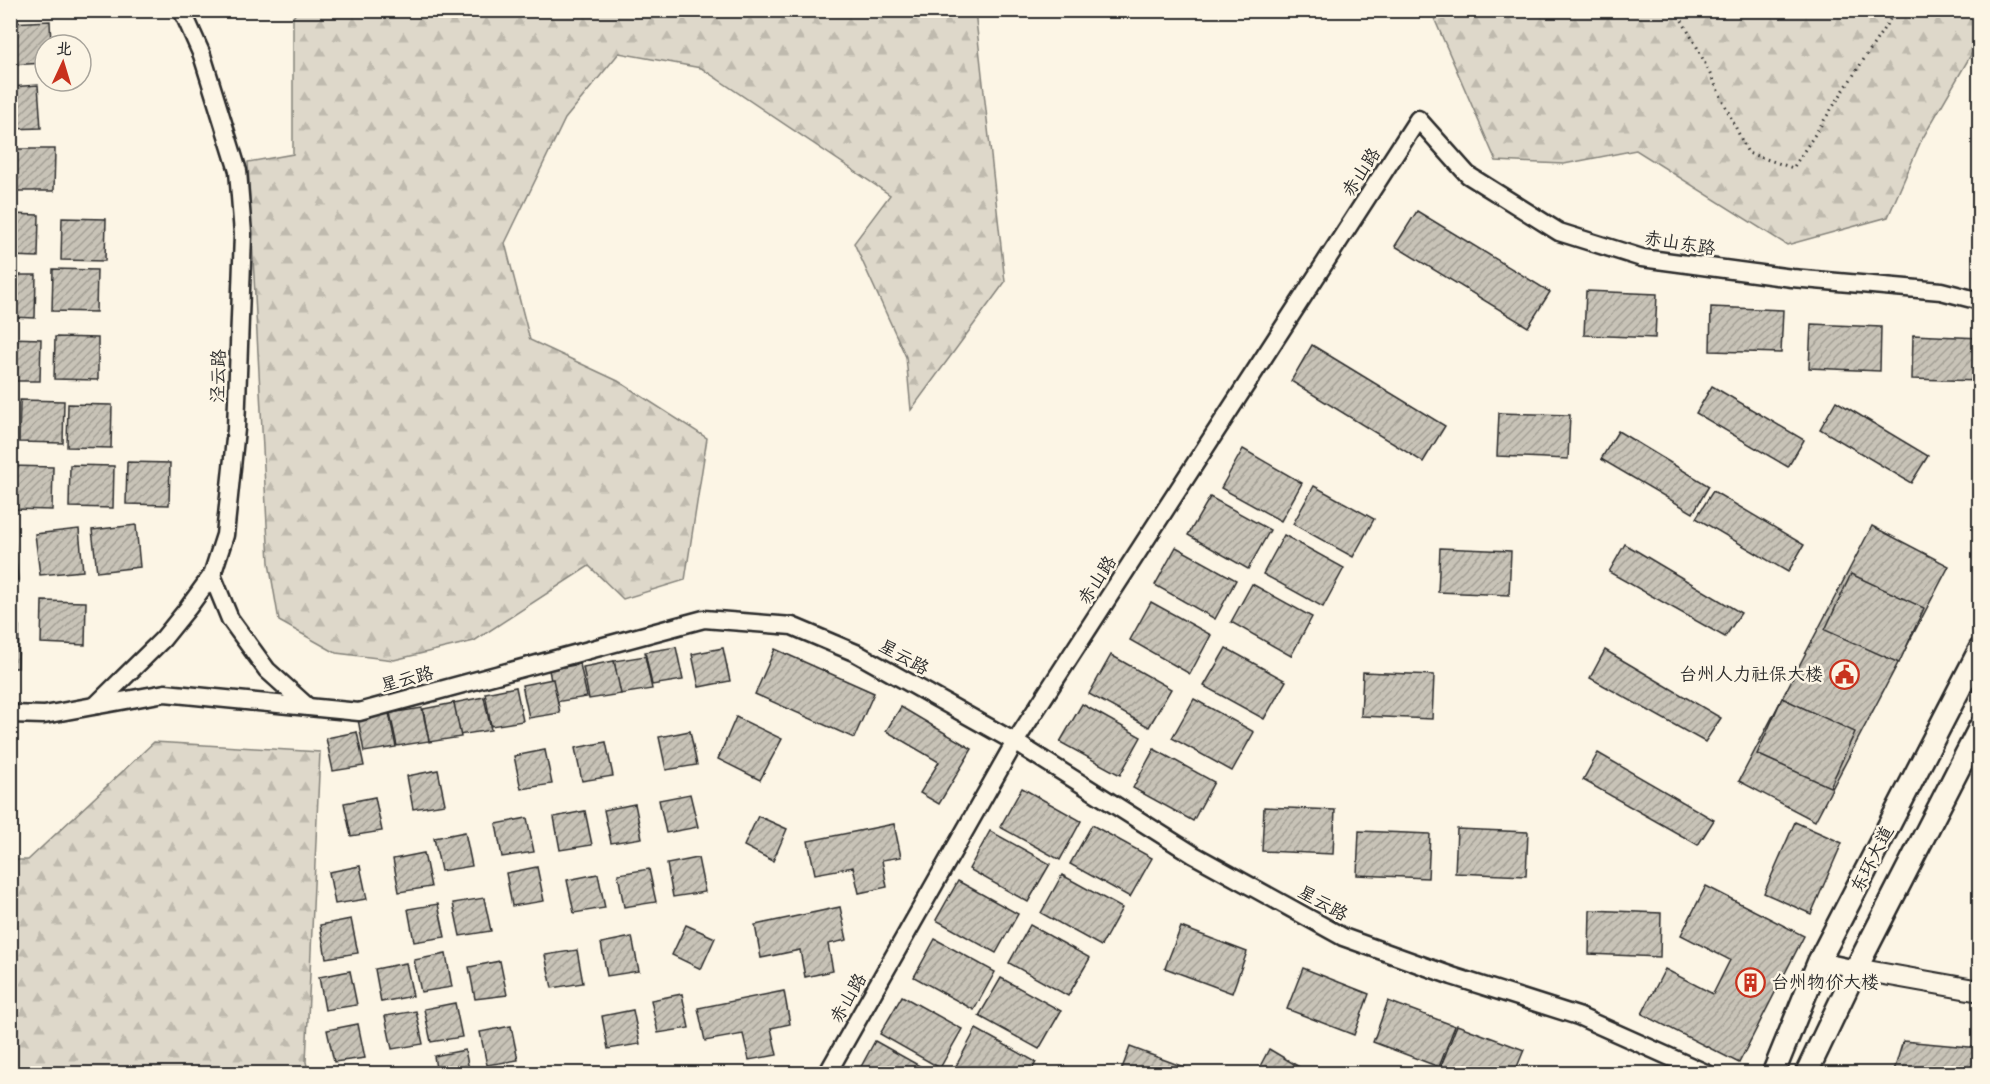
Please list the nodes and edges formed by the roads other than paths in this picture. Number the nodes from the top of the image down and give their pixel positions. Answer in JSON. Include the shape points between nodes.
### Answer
{"nodes":[{"id":1,"x":182,"y":10,"type":"edge"},
{"id":2,"x":1418,"y":119,"type":"joint"},
{"id":3,"x":1980,"y":301,"type":"edge"},
{"id":4,"x":212,"y":574,"type":"junction"},
{"id":5,"x":1980,"y":649,"type":"edge"},
{"id":6,"x":96,"y":705,"type":"junction"},
{"id":7,"x":308,"y":707,"type":"junction"},
{"id":8,"x":10,"y":714,"type":"edge"},
{"id":9,"x":1980,"y":728,"type":"edge"},
{"id":10,"x":1016,"y":742,"type":"junction"},
{"id":11,"x":1820,"y":961,"type":"junction"},
{"id":12,"x":1856,"y":969,"type":"junction"},
{"id":13,"x":1980,"y":991,"type":"edge"},
{"id":14,"x":827,"y":1074,"type":"edge"},
{"id":15,"x":1708,"y":1074,"type":"edge"},
{"id":16,"x":1773,"y":1074,"type":"edge"},
{"id":17,"x":1806,"y":1074,"type":"edge"}],
"edges":[{"from":1,"to":4,"type":"street","name":"泾云路","via":[[202,55],[238,171],[243,234],[236,429],[225,535]]},
{"from":2,"to":3,"type":"street","name":"赤山东路","via":[[1468,175],[1559,232],[1642,258],[1792,278],[1941,291]]},
{"from":2,"to":10,"type":"street","name":"赤山路"},
{"from":4,"to":6,"type":"street","name":"泾云路","via":[[163,639]]},
{"from":4,"to":7,"type":"street","via":[[230,619],[267,670]]},
{"from":5,"to":11,"type":"main road","name":"东环大道"},
{"from":6,"to":7,"type":"street","name":"星云路","via":[[165,693]]},
{"from":6,"to":8,"type":"street","name":"星云路","via":[[44,715]]},
{"from":7,"to":10,"type":"street","name":"星云路","via":[[358,712],[704,619],[792,626],[856,653]]},
{"from":9,"to":12,"type":"main road","name":"东环大道"},
{"from":10,"to":14,"type":"street","name":"赤山路"},
{"from":10,"to":15,"type":"street","name":"星云路","via":[[1194,855],[1342,937],[1578,1016]]},
{"from":11,"to":12,"type":"street"},
{"from":11,"to":16,"type":"main road","name":"东环大道"},
{"from":12,"to":13,"type":"main road"},
{"from":12,"to":17,"type":"main road","name":"东环大道"}]}
